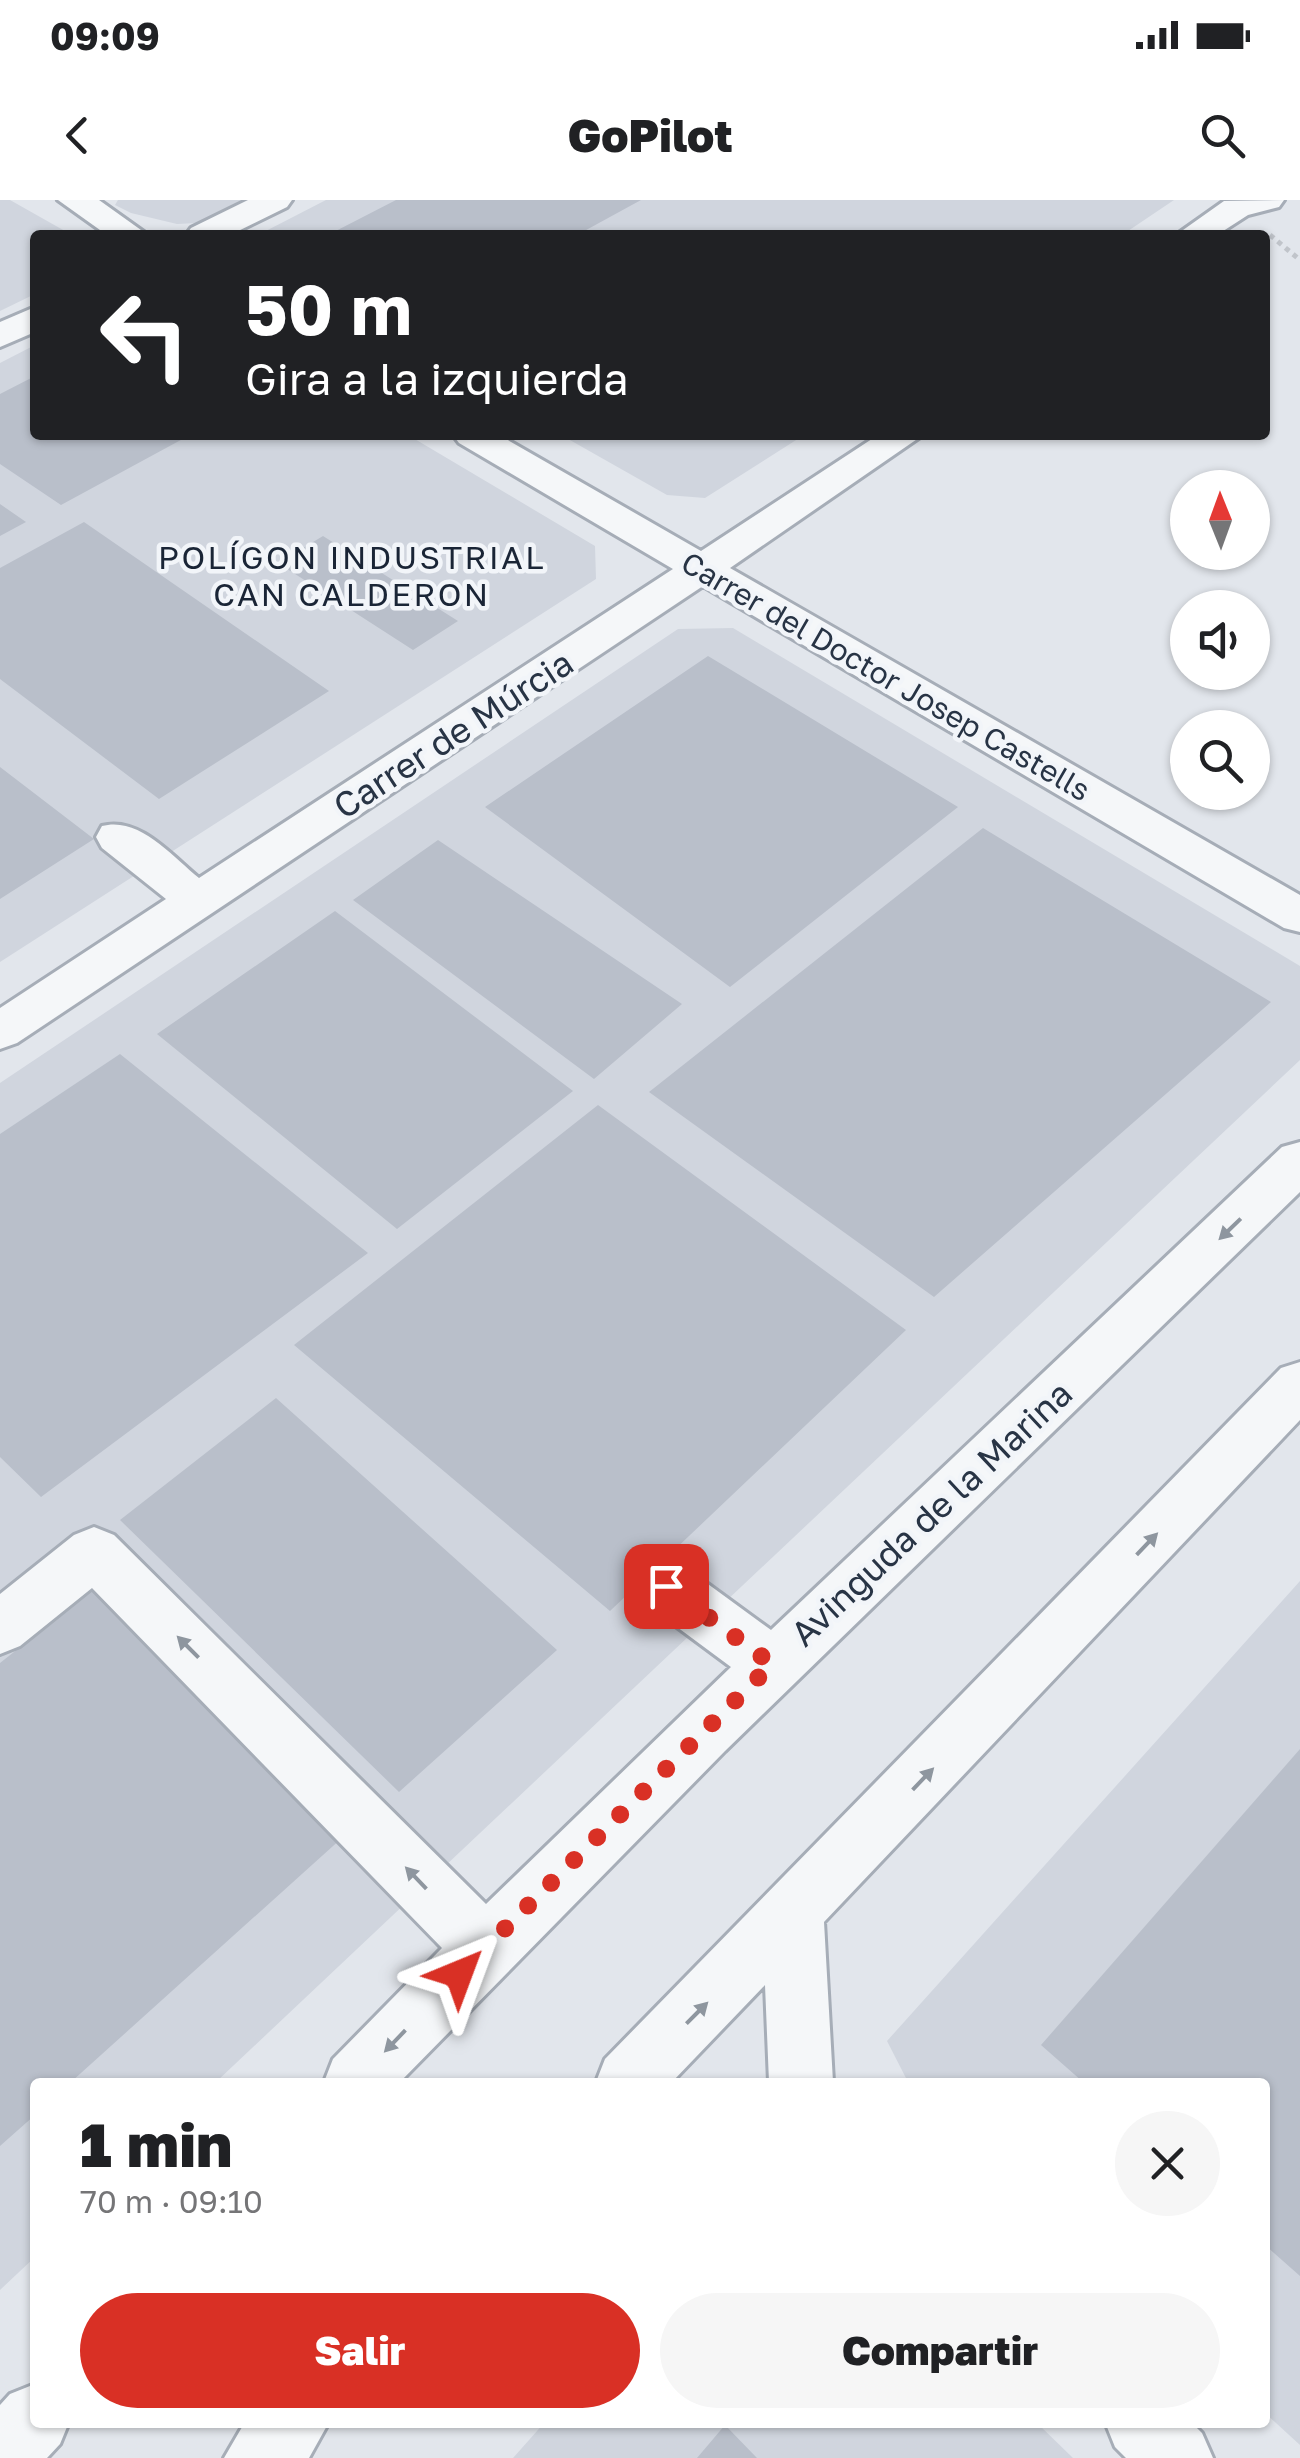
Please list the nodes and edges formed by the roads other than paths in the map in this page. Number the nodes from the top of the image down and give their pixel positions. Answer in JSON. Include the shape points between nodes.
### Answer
{"nodes":[{"id":1,"x":75,"y":200,"type":"edge"},
{"id":2,"x":274,"y":200,"type":"edge"},
{"id":3,"x":1270,"y":200,"type":"edge"},
{"id":4,"x":1300,"y":222,"type":"edge"},
{"id":5,"x":124,"y":230,"type":"edge"},
{"id":6,"x":213,"y":230,"type":"edge"},
{"id":7,"x":1202,"y":230,"type":"edge"},
{"id":8,"x":30,"y":321,"type":"edge"},
{"id":9,"x":0,"y":336,"type":"edge"},
{"id":10,"x":481,"y":440,"type":"edge"},
{"id":11,"x":897,"y":440,"type":"edge"},
{"id":12,"x":704,"y":570,"type":"junction"},
{"id":13,"x":118,"y":837,"type":"dead end"},
{"id":14,"x":198,"y":901,"type":"junction"},
{"id":15,"x":1300,"y":916,"type":"edge"},
{"id":16,"x":0,"y":1031,"type":"edge"},
{"id":17,"x":1300,"y":1161,"type":"edge"},
{"id":18,"x":1300,"y":1384,"type":"edge"},
{"id":19,"x":666,"y":1586,"type":"dead end"},
{"id":20,"x":0,"y":1628,"type":"edge"},
{"id":21,"x":772,"y":1664,"type":"junction"},
{"id":22,"x":794,"y":1915,"type":"junction"},
{"id":23,"x":485,"y":1947,"type":"junction"},
{"id":24,"x":360,"y":2078,"type":"edge"},
{"id":25,"x":632,"y":2078,"type":"edge"},
{"id":26,"x":801,"y":2078,"type":"edge"},
{"id":27,"x":30,"y":2424,"type":"edge"},
{"id":28,"x":288,"y":2428,"type":"edge"},
{"id":29,"x":1146,"y":2428,"type":"edge"},
{"id":30,"x":0,"y":2456,"type":"edge"},
{"id":31,"x":260,"y":2458,"type":"edge"},
{"id":32,"x":1177,"y":2458,"type":"edge"}],
"edges":[{"from":1,"to":5,"type":"street"},
{"from":2,"to":6,"type":"street"},
{"from":3,"to":4,"type":"street"},
{"from":3,"to":7,"type":"street","via":[[1236,208]]},
{"from":8,"to":9,"type":"street"},
{"from":10,"to":12,"type":"street","name":"Carrer del Doctor Josep Castells"},
{"from":11,"to":12,"type":"street","name":"Carrer de Múrcia"},
{"from":12,"to":14,"type":"street","name":"Carrer de Múrcia"},
{"from":12,"to":15,"type":"street","name":"Carrer del Doctor Josep Castells"},
{"from":13,"to":14,"type":"street"},
{"from":14,"to":16,"type":"street","name":"Carrer de Múrcia"},
{"from":17,"to":21,"type":"street","name":"Avinguda de la Marina","one_way":true},
{"from":22,"to":18,"type":"street","one_way":true},
{"from":19,"to":21,"type":"street"},
{"from":23,"to":20,"type":"street","one_way":true,"via":[[94,1552]]},
{"from":21,"to":23,"type":"street","name":"Avinguda de la Marina"},
{"from":25,"to":22,"type":"street","one_way":true},
{"from":22,"to":26,"type":"street"},
{"from":23,"to":24,"type":"street","name":"Avinguda de la Marina","one_way":true},
{"from":27,"to":30,"type":"street"},
{"from":28,"to":31,"type":"street"},
{"from":29,"to":32,"type":"street"}]}
